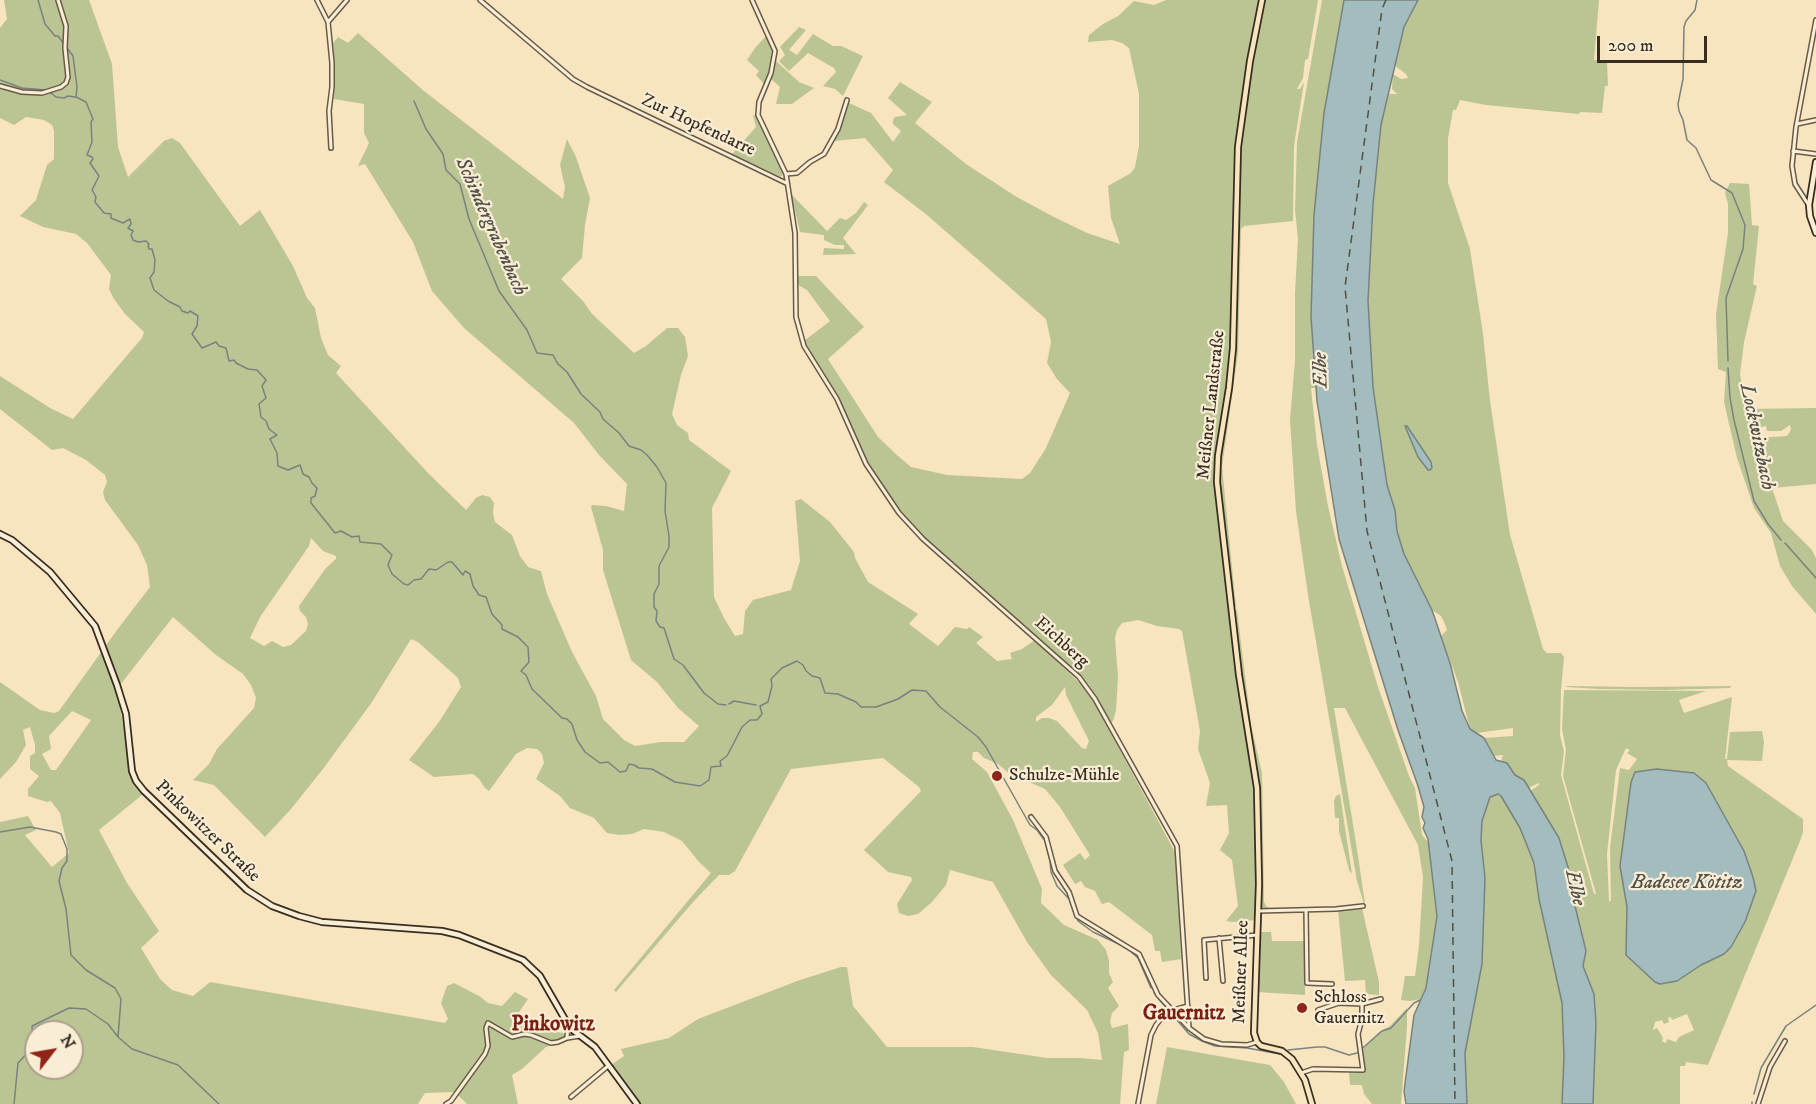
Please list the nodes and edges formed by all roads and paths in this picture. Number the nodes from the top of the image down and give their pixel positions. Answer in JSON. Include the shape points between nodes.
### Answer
{"nodes":[{"id":1,"x":58,"y":0,"type":"edge"},
{"id":2,"x":317,"y":0,"type":"edge"},
{"id":3,"x":347,"y":0,"type":"edge"},
{"id":4,"x":480,"y":0,"type":"edge"},
{"id":5,"x":752,"y":0,"type":"edge"},
{"id":6,"x":1262,"y":0,"type":"edge"},
{"id":7,"x":1816,"y":20,"type":"edge"},
{"id":8,"x":328,"y":22,"type":"junction"},
{"id":9,"x":1815,"y":27,"type":"edge"},
{"id":10,"x":0,"y":86,"type":"edge"},
{"id":11,"x":847,"y":100,"type":"dead end"},
{"id":12,"x":1816,"y":120,"type":"edge"},
{"id":13,"x":1797,"y":124,"type":"junction"},
{"id":14,"x":331,"y":148,"type":"dead end"},
{"id":15,"x":1793,"y":151,"type":"junction"},
{"id":16,"x":1816,"y":154,"type":"edge"},
{"id":17,"x":1816,"y":162,"type":"edge"},
{"id":18,"x":786,"y":174,"type":"junction"},
{"id":19,"x":786,"y":183,"type":"junction"},
{"id":20,"x":1809,"y":205,"type":"junction"},
{"id":21,"x":1816,"y":233,"type":"edge"},
{"id":22,"x":0,"y":534,"type":"edge"},
{"id":23,"x":1031,"y":817,"type":"dead end"},
{"id":24,"x":1259,"y":884,"type":"joint"},
{"id":25,"x":1363,"y":906,"type":"dead end"},
{"id":26,"x":1306,"y":910,"type":"junction"},
{"id":27,"x":1258,"y":911,"type":"junction"},
{"id":28,"x":1257,"y":935,"type":"junction"},
{"id":29,"x":1219,"y":938,"type":"junction"},
{"id":30,"x":1206,"y":978,"type":"dead end"},
{"id":31,"x":1223,"y":981,"type":"dead end"},
{"id":32,"x":1332,"y":984,"type":"dead end"},
{"id":33,"x":1381,"y":999,"type":"dead end"},
{"id":34,"x":1362,"y":1004,"type":"junction"},
{"id":35,"x":1188,"y":1006,"type":"junction"},
{"id":36,"x":1318,"y":1010,"type":"dead end"},
{"id":37,"x":1171,"y":1011,"type":"junction"},
{"id":38,"x":568,"y":1025,"type":"junction"},
{"id":39,"x":1189,"y":1028,"type":"junction"},
{"id":40,"x":572,"y":1034,"type":"junction"},
{"id":41,"x":567,"y":1038,"type":"junction"},
{"id":42,"x":1785,"y":1041,"type":"dead end"},
{"id":43,"x":1257,"y":1042,"type":"junction"},
{"id":44,"x":608,"y":1066,"type":"junction"},
{"id":45,"x":1301,"y":1073,"type":"junction"},
{"id":46,"x":572,"y":1097,"type":"dead end"},
{"id":47,"x":446,"y":1104,"type":"edge"},
{"id":48,"x":637,"y":1104,"type":"edge"},
{"id":49,"x":1138,"y":1104,"type":"edge"},
{"id":50,"x":1312,"y":1104,"type":"edge"},
{"id":51,"x":1758,"y":1104,"type":"edge"}],
"edges":[{"from":1,"to":10,"type":"street","via":[[65,21],[68,77],[64,86],[42,93]]},
{"from":2,"to":8,"type":"street"},
{"from":3,"to":8,"type":"street"},
{"from":4,"to":19,"type":"street","name":"Zur Hopfendarre","via":[[573,79]]},
{"from":5,"to":18,"type":"street","via":[[773,46],[774,59],[760,97],[758,115]]},
{"from":6,"to":24,"type":"main road","name":"Meißner Landstraße","via":[[1238,147],[1233,348],[1217,482],[1239,675],[1257,788]]},
{"from":7,"to":9,"type":"street"},
{"from":8,"to":14,"type":"street","via":[[332,63]]},
{"from":9,"to":13,"type":"street"},
{"from":11,"to":18,"type":"street","via":[[838,129],[824,153],[797,173]]},
{"from":12,"to":13,"type":"street"},
{"from":13,"to":15,"type":"street"},
{"from":15,"to":16,"type":"street"},
{"from":15,"to":20,"type":"street","via":[[1795,184]]},
{"from":17,"to":20,"type":"street"},
{"from":18,"to":19,"type":"street"},
{"from":19,"to":35,"type":"street","name":"Eichberg","via":[[795,234],[798,332],[837,399],[866,464],[899,513],[1078,677],[1095,699],[1177,846]]},
{"from":20,"to":21,"type":"street"},
{"from":22,"to":38,"type":"street","name":"Pinkowitzer Straße","via":[[50,572],[95,626],[126,714],[136,781],[247,890],[272,906],[322,922],[459,935],[523,960],[540,976]]},
{"from":23,"to":37,"type":"street","via":[[1046,837],[1055,871],[1069,892],[1077,916],[1139,954],[1155,990]]},
{"from":24,"to":27,"type":"main road","name":"Meißner Allee"},
{"from":25,"to":26,"type":"street"},
{"from":26,"to":27,"type":"street"},
{"from":26,"to":32,"type":"street","via":[[1307,983]]},
{"from":27,"to":28,"type":"main road","name":"Meißner Allee"},
{"from":28,"to":29,"type":"street"},
{"from":28,"to":43,"type":"main road","name":"Meißner Allee","via":[[1253,1029]]},
{"from":29,"to":30,"type":"street","via":[[1204,940]]},
{"from":29,"to":31,"type":"street"},
{"from":33,"to":34,"type":"street"},
{"from":34,"to":36,"type":"street","via":[[1339,1003]]},
{"from":34,"to":45,"type":"street","via":[[1358,1034],[1363,1070],[1313,1069]]},
{"from":35,"to":37,"type":"street"},
{"from":35,"to":39,"type":"street","name":"Eichberg"},
{"from":37,"to":39,"type":"street"},
{"from":37,"to":49,"type":"street","via":[[1160,1019],[1151,1035]]},
{"from":38,"to":40,"type":"street"},
{"from":38,"to":41,"type":"street"},
{"from":39,"to":43,"type":"street","via":[[1204,1039],[1221,1044]]},
{"from":40,"to":41,"type":"street"},
{"from":40,"to":44,"type":"street","via":[[595,1047]]},
{"from":41,"to":47,"type":"street","via":[[551,1043],[531,1035],[512,1037],[488,1023],[485,1054]]},
{"from":42,"to":51,"type":"street","via":[[1770,1067]]},
{"from":43,"to":45,"type":"main road","name":"Meißner Allee","via":[[1288,1055]]},
{"from":44,"to":46,"type":"street"},
{"from":44,"to":48,"type":"street"},
{"from":45,"to":50,"type":"main road","name":"Meißner Allee"}]}
